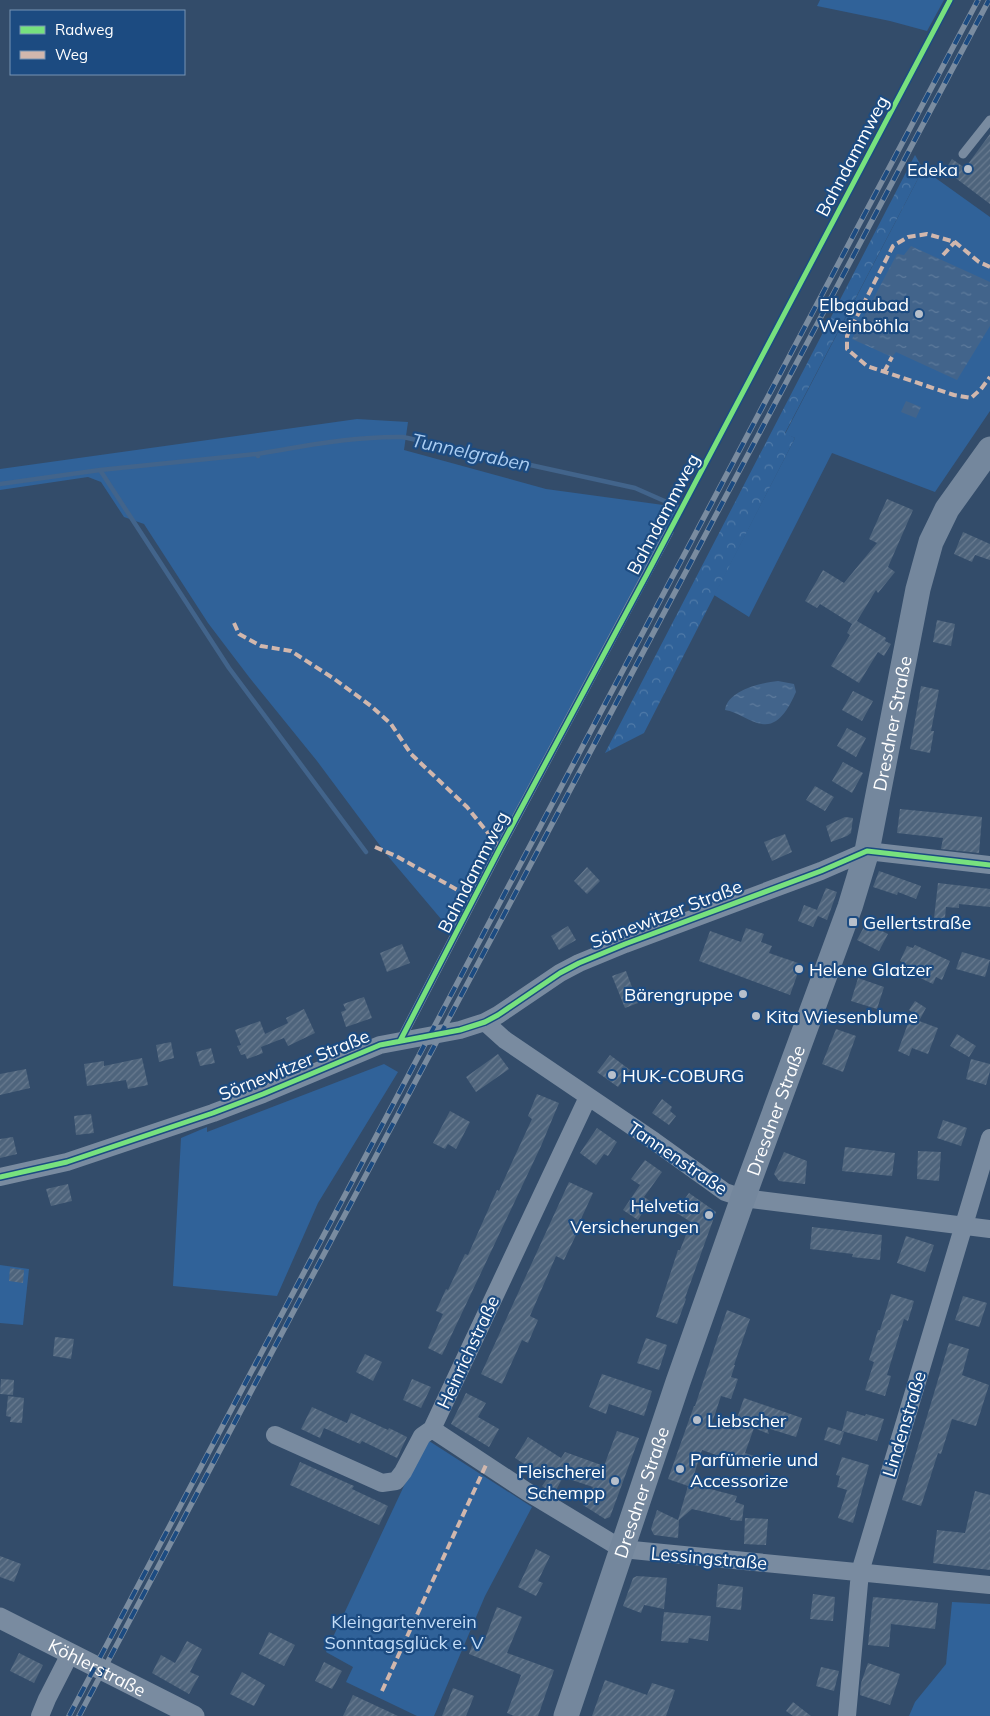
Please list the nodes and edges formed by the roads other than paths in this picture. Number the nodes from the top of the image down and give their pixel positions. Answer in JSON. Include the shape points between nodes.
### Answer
{"nodes":[{"id":1,"x":990,"y":120,"type":"edge"},
{"id":2,"x":963,"y":154,"type":"dead end"},
{"id":3,"x":987,"y":460,"type":"edge"},
{"id":4,"x":669,"y":532,"type":"dead end"},
{"id":5,"x":867,"y":851,"type":"junction"},
{"id":6,"x":990,"y":865,"type":"edge"},
{"id":7,"x":484,"y":1022,"type":"junction"},
{"id":8,"x":400,"y":1041,"type":"junction"},
{"id":9,"x":588,"y":1097,"type":"junction"},
{"id":10,"x":990,"y":1138,"type":"edge"},
{"id":11,"x":0,"y":1177,"type":"edge"},
{"id":12,"x":743,"y":1198,"type":"junction"},
{"id":13,"x":963,"y":1226,"type":"junction"},
{"id":14,"x":990,"y":1229,"type":"edge"},
{"id":15,"x":432,"y":1429,"type":"junction"},
{"id":16,"x":275,"y":1434,"type":"dead end"},
{"id":17,"x":622,"y":1549,"type":"junction"},
{"id":18,"x":860,"y":1572,"type":"junction"},
{"id":19,"x":990,"y":1585,"type":"edge"},
{"id":20,"x":0,"y":1618,"type":"edge"},
{"id":21,"x":70,"y":1654,"type":"junction"},
{"id":22,"x":40,"y":1716,"type":"edge"},
{"id":23,"x":194,"y":1716,"type":"edge"},
{"id":24,"x":566,"y":1716,"type":"edge"},
{"id":25,"x":846,"y":1716,"type":"edge"}],
"edges":[{"from":1,"to":2,"type":"lane"},
{"from":3,"to":5,"type":"main road","name":"Dresdner Straße","via":[[938,525],[926,558]]},
{"from":4,"to":8,"type":"lane","name":"Bahndammweg"},
{"from":5,"to":6,"type":"street"},
{"from":5,"to":7,"type":"street","name":"Sörnewitzer Straße","via":[[579,963]]},
{"from":5,"to":12,"type":"main road","name":"Dresdner Straße","via":[[850,907]]},
{"from":7,"to":8,"type":"street","name":"Sörnewitzer Straße","via":[[460,1030]]},
{"from":7,"to":9,"type":"street","name":"Tannenstraße"},
{"from":8,"to":11,"type":"street","name":"Sörnewitzer Straße","via":[[380,1045],[255,1097],[85,1156]]},
{"from":9,"to":12,"type":"street","name":"Tannenstraße","via":[[725,1192]]},
{"from":9,"to":15,"type":"street","name":"Heinrichstraße"},
{"from":10,"to":13,"type":"street","name":"Lindenstraße"},
{"from":12,"to":13,"type":"street","name":"Tannenstraße"},
{"from":12,"to":17,"type":"main road","name":"Dresdner Straße"},
{"from":13,"to":14,"type":"street","name":"Tannenstraße"},
{"from":13,"to":18,"type":"street","name":"Lindenstraße"},
{"from":15,"to":16,"type":"street","name":"Heinrichstraße","via":[[422,1436],[396,1481],[382,1483]]},
{"from":15,"to":17,"type":"street","name":"Lessingstraße"},
{"from":17,"to":18,"type":"street","name":"Lessingstraße"},
{"from":17,"to":24,"type":"main road","name":"Dresdner Straße"},
{"from":18,"to":19,"type":"street","name":"Lessingstraße"},
{"from":18,"to":25,"type":"street","name":"Lindenstraße"},
{"from":20,"to":21,"type":"street","name":"Köhlerstraße"},
{"from":21,"to":22,"type":"street"},
{"from":21,"to":23,"type":"street","name":"Köhlerstraße"}]}
